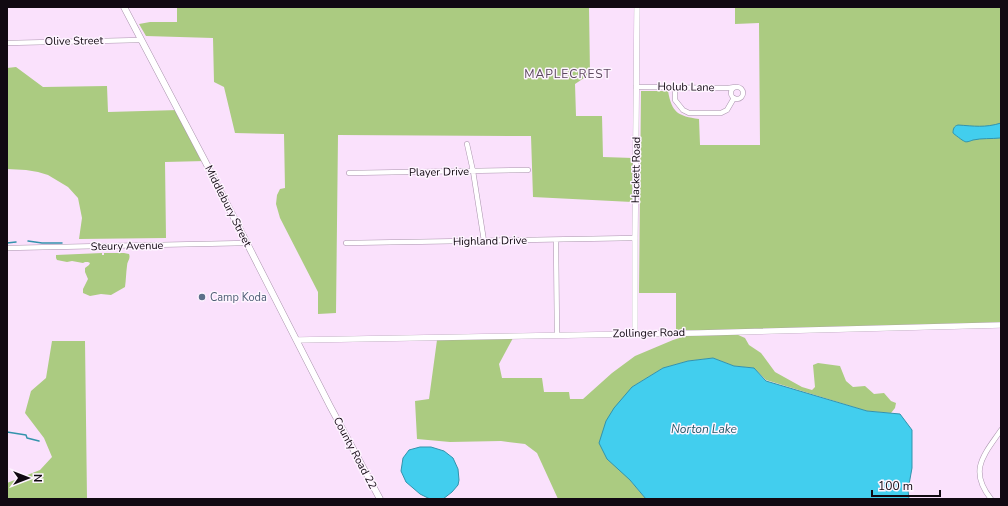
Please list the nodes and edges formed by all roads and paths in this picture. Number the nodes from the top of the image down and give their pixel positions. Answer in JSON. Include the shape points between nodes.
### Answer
{"nodes":[{"id":1,"x":124,"y":7,"type":"edge"},
{"id":2,"x":637,"y":7,"type":"edge"},
{"id":3,"x":141,"y":40,"type":"junction"},
{"id":4,"x":7,"y":43,"type":"edge"},
{"id":5,"x":636,"y":87,"type":"junction"},
{"id":6,"x":675,"y":87,"type":"junction"},
{"id":7,"x":735,"y":87,"type":"junction"},
{"id":8,"x":734,"y":98,"type":"junction"},
{"id":9,"x":467,"y":144,"type":"dead end"},
{"id":10,"x":528,"y":170,"type":"dead end"},
{"id":11,"x":473,"y":171,"type":"junction"},
{"id":12,"x":349,"y":173,"type":"dead end"},
{"id":13,"x":635,"y":238,"type":"junction"},
{"id":14,"x":556,"y":240,"type":"junction"},
{"id":15,"x":484,"y":241,"type":"junction"},
{"id":16,"x":247,"y":243,"type":"junction"},
{"id":17,"x":346,"y":243,"type":"dead end"},
{"id":18,"x":7,"y":248,"type":"edge"},
{"id":19,"x":1001,"y":325,"type":"edge"},
{"id":20,"x":635,"y":333,"type":"junction"},
{"id":21,"x":557,"y":334,"type":"junction"},
{"id":22,"x":296,"y":340,"type":"junction"},
{"id":23,"x":330,"y":406,"type":"joint"},
{"id":24,"x":1001,"y":430,"type":"edge"},
{"id":25,"x":380,"y":499,"type":"edge"},
{"id":26,"x":991,"y":499,"type":"edge"}],
"edges":[{"from":1,"to":3,"type":"main road","name":"Middlebury Street"},
{"from":2,"to":5,"type":"street","name":"Hackett Road"},
{"from":3,"to":4,"type":"street","name":"Olive Street"},
{"from":3,"to":16,"type":"main road","name":"Middlebury Street"},
{"from":5,"to":6,"type":"street","name":"Holub Lane"},
{"from":5,"to":13,"type":"street","name":"Hackett Road"},
{"from":6,"to":7,"type":"street","name":"Holub Lane"},
{"from":6,"to":8,"type":"street","via":[[675,100],[689,112],[721,113],[727,110]]},
{"from":7,"to":8,"type":"street","via":[[731,92]]},
{"from":7,"to":8,"type":"street","via":[[741,88],[743,93],[741,98]]},
{"from":9,"to":11,"type":"street"},
{"from":10,"to":11,"type":"street","name":"Player Drive"},
{"from":11,"to":12,"type":"street","name":"Player Drive"},
{"from":11,"to":15,"type":"street"},
{"from":13,"to":14,"type":"street","name":"Highland Drive"},
{"from":13,"to":20,"type":"street","name":"Hackett Road"},
{"from":14,"to":15,"type":"street","name":"Highland Drive"},
{"from":14,"to":21,"type":"street"},
{"from":15,"to":17,"type":"street","name":"Highland Drive"},
{"from":16,"to":18,"type":"street","name":"Steury Avenue"},
{"from":16,"to":22,"type":"main road","name":"Middlebury Street"},
{"from":19,"to":20,"type":"street","name":"Zollinger Road"},
{"from":20,"to":21,"type":"street","name":"Zollinger Road"},
{"from":21,"to":22,"type":"street","name":"Zollinger Road"},
{"from":22,"to":23,"type":"main road","name":"Middlebury Street"},
{"from":23,"to":25,"type":"main road","name":"County Road 22"},
{"from":24,"to":26,"type":"street","via":[[979,466],[980,478]]}]}
